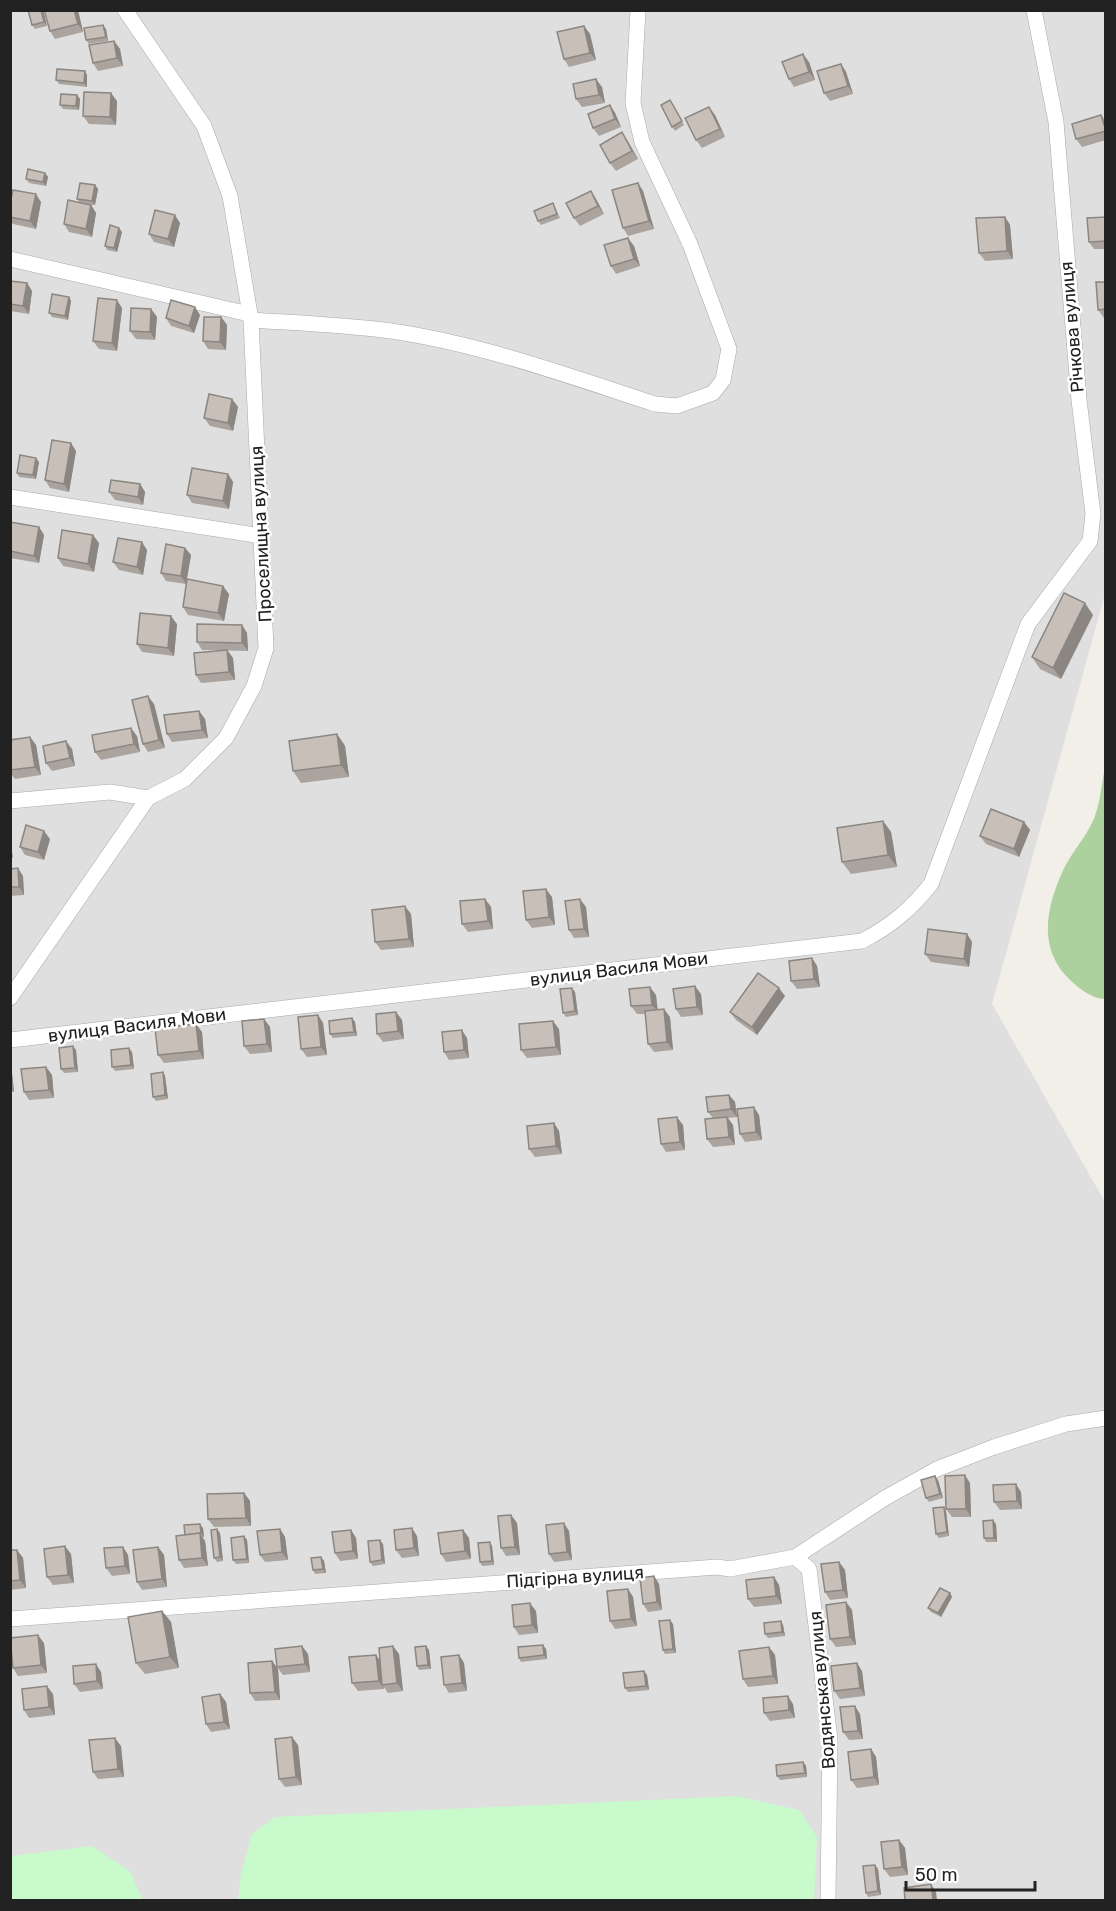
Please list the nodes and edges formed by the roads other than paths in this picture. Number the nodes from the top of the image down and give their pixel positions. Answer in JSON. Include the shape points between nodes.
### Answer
{"nodes":[{"id":1,"x":125,"y":10,"type":"edge"},
{"id":2,"x":638,"y":10,"type":"edge"},
{"id":3,"x":1034,"y":10,"type":"edge"},
{"id":4,"x":10,"y":259,"type":"edge"},
{"id":5,"x":250,"y":317,"type":"junction"},
{"id":6,"x":10,"y":497,"type":"edge"},
{"id":7,"x":262,"y":536,"type":"junction"},
{"id":8,"x":1028,"y":624,"type":"joint"},
{"id":9,"x":148,"y":798,"type":"junction"},
{"id":10,"x":10,"y":801,"type":"edge"},
{"id":11,"x":10,"y":998,"type":"edge"},
{"id":12,"x":10,"y":1040,"type":"edge"},
{"id":13,"x":1106,"y":1418,"type":"edge"},
{"id":14,"x":795,"y":1557,"type":"junction"},
{"id":15,"x":10,"y":1619,"type":"edge"},
{"id":16,"x":828,"y":1900,"type":"edge"}],
"edges":[{"from":1,"to":5,"type":"street","name":"Проселищна вулиця","via":[[204,126],[230,196]]},
{"from":2,"to":5,"type":"street","via":[[633,103],[642,142],[690,244],[729,349],[723,380],[713,393],[677,406],[655,404],[501,355],[434,339]]},
{"from":3,"to":8,"type":"street","name":"Річкова вулиця","via":[[1056,122],[1075,365],[1093,514],[1090,541]]},
{"from":4,"to":5,"type":"street"},
{"from":5,"to":7,"type":"street","name":"Проселищна вулиця"},
{"from":6,"to":7,"type":"street"},
{"from":7,"to":9,"type":"street","name":"Проселищна вулиця","via":[[267,648],[254,686],[226,738],[185,779]]},
{"from":8,"to":12,"type":"street","name":"вулиця Василя Мови","via":[[931,884],[886,929],[862,941]]},
{"from":9,"to":10,"type":"street","via":[[110,792]]},
{"from":9,"to":11,"type":"street","name":"Проселищна вулиця"},
{"from":13,"to":14,"type":"street","name":"Підгірна вулиця","via":[[1066,1424],[937,1470],[885,1498]]},
{"from":14,"to":15,"type":"street","name":"Підгірна вулиця","via":[[730,1569]]},
{"from":14,"to":16,"type":"street","name":"Водянська вулиця","via":[[809,1569],[830,1739]]}]}
